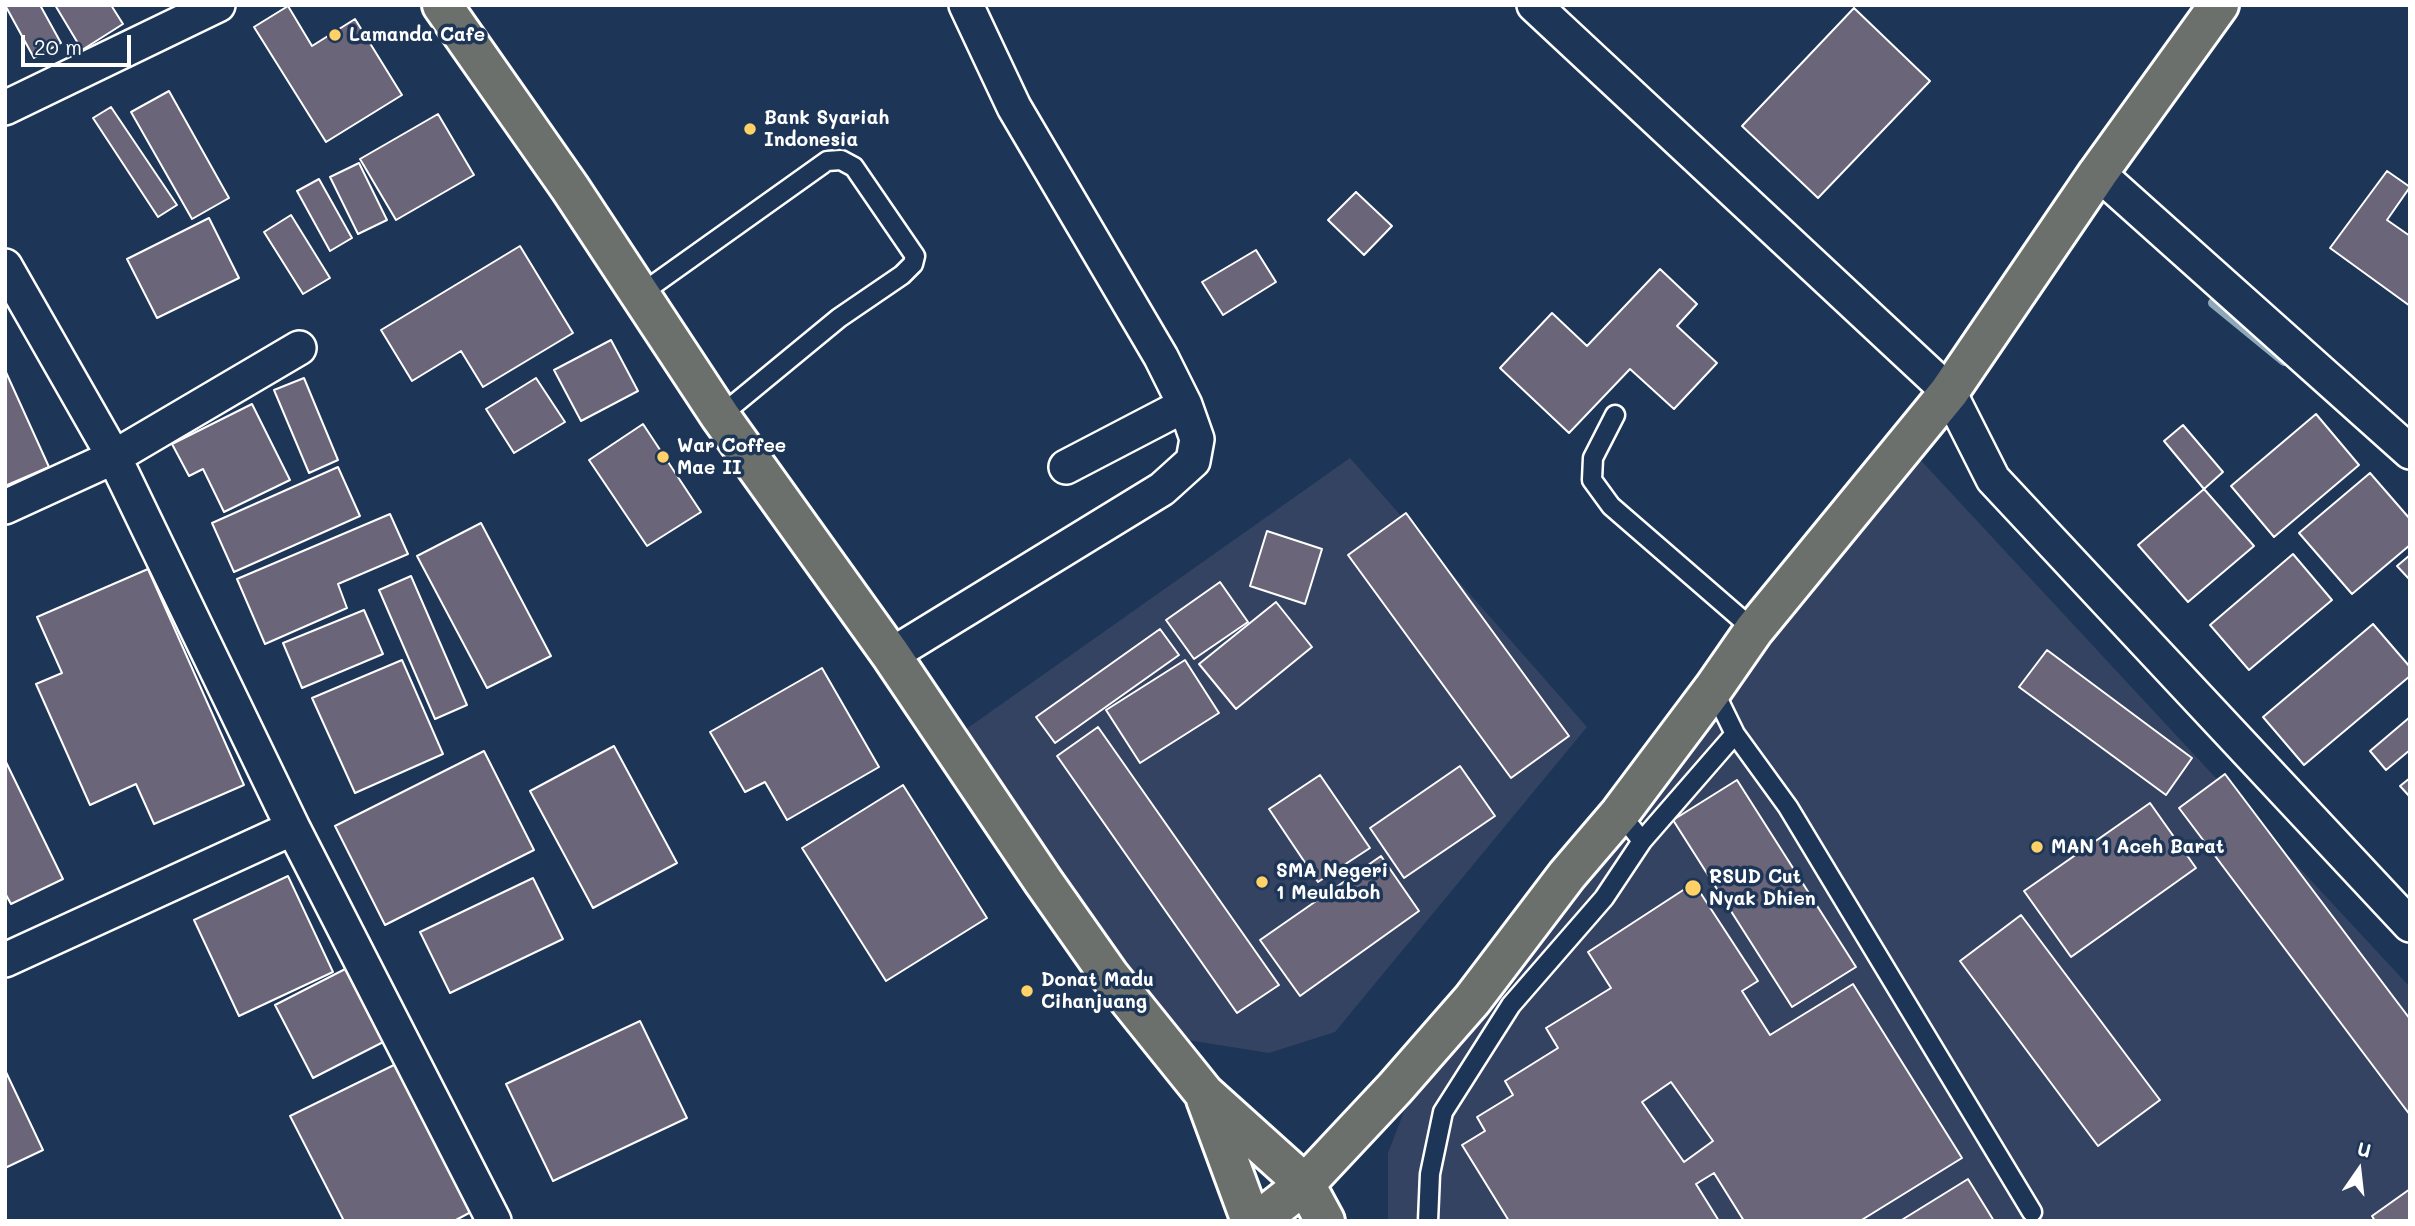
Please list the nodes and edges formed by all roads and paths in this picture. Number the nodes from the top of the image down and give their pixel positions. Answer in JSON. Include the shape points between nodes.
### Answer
{"nodes":[{"id":1,"x":218,"y":5,"type":"edge"},
{"id":2,"x":442,"y":5,"type":"edge"},
{"id":3,"x":966,"y":5,"type":"edge"},
{"id":4,"x":1534,"y":5,"type":"edge"},
{"id":5,"x":2219,"y":5,"type":"edge"},
{"id":6,"x":5,"y":108,"type":"edge"},
{"id":7,"x":2098,"y":173,"type":"junction"},
{"id":8,"x":5,"y":266,"type":"edge"},
{"id":9,"x":639,"y":295,"type":"junction"},
{"id":10,"x":299,"y":348,"type":"dead end"},
{"id":11,"x":1949,"y":392,"type":"junction"},
{"id":12,"x":1185,"y":405,"type":"junction"},
{"id":13,"x":1615,"y":415,"type":"dead end"},
{"id":14,"x":720,"y":416,"type":"junction"},
{"id":15,"x":2410,"y":452,"type":"edge"},
{"id":16,"x":114,"y":457,"type":"junction"},
{"id":17,"x":1066,"y":467,"type":"dead end"},
{"id":18,"x":5,"y":507,"type":"edge"},
{"id":19,"x":1754,"y":630,"type":"junction"},
{"id":20,"x":891,"y":655,"type":"junction"},
{"id":21,"x":1713,"y":689,"type":"junction"},
{"id":22,"x":1735,"y":734,"type":"junction"},
{"id":23,"x":1631,"y":827,"type":"junction"},
{"id":24,"x":293,"y":828,"type":"junction"},
{"id":25,"x":2410,"y":925,"type":"edge"},
{"id":26,"x":5,"y":960,"type":"edge"},
{"id":27,"x":1204,"y":1093,"type":"junction"},
{"id":28,"x":1305,"y":1184,"type":"junction"},
{"id":29,"x":2032,"y":1212,"type":"dead end"},
{"id":30,"x":494,"y":1221,"type":"edge"},
{"id":31,"x":1251,"y":1221,"type":"edge"},
{"id":32,"x":1258,"y":1221,"type":"edge"},
{"id":33,"x":1325,"y":1221,"type":"edge"},
{"id":34,"x":1428,"y":1221,"type":"edge"}],
"edges":[{"from":1,"to":6,"type":"street"},
{"from":2,"to":9,"type":"main road"},
{"from":3,"to":12,"type":"street","via":[[1014,107]]},
{"from":4,"to":11,"type":"street"},
{"from":5,"to":7,"type":"main road"},
{"from":7,"to":11,"type":"main road"},
{"from":7,"to":15,"type":"street"},
{"from":8,"to":16,"type":"street"},
{"from":9,"to":14,"type":"main road"},
{"from":9,"to":14,"type":"lane","via":[[827,161],[841,160],[854,167],[915,257],[902,275],[839,318]]},
{"from":10,"to":16,"type":"street"},
{"from":11,"to":19,"type":"main road"},
{"from":11,"to":25,"type":"street","via":[[1993,479]]},
{"from":12,"to":17,"type":"street"},
{"from":12,"to":20,"type":"street","via":[[1197,439],[1193,461],[1162,489]]},
{"from":13,"to":19,"type":"lane","via":[[1593,458],[1592,480],[1611,506]]},
{"from":14,"to":20,"type":"main road"},
{"from":16,"to":18,"type":"street"},
{"from":16,"to":24,"type":"street"},
{"from":19,"to":21,"type":"main road"},
{"from":20,"to":27,"type":"main road","via":[[1109,975]]},
{"from":21,"to":22,"type":"lane"},
{"from":21,"to":23,"type":"main road"},
{"from":22,"to":23,"type":"lane"},
{"from":22,"to":29,"type":"lane","via":[[1788,807]]},
{"from":23,"to":28,"type":"main road","via":[[1567,875],[1472,999]]},
{"from":23,"to":34,"type":"lane","via":[[1604,898],[1511,1005],[1443,1112],[1430,1174]]},
{"from":24,"to":26,"type":"street"},
{"from":24,"to":30,"type":"street"},
{"from":27,"to":28,"type":"main road"},
{"from":27,"to":31,"type":"main road"},
{"from":28,"to":32,"type":"main road"},
{"from":28,"to":33,"type":"main road"}]}
